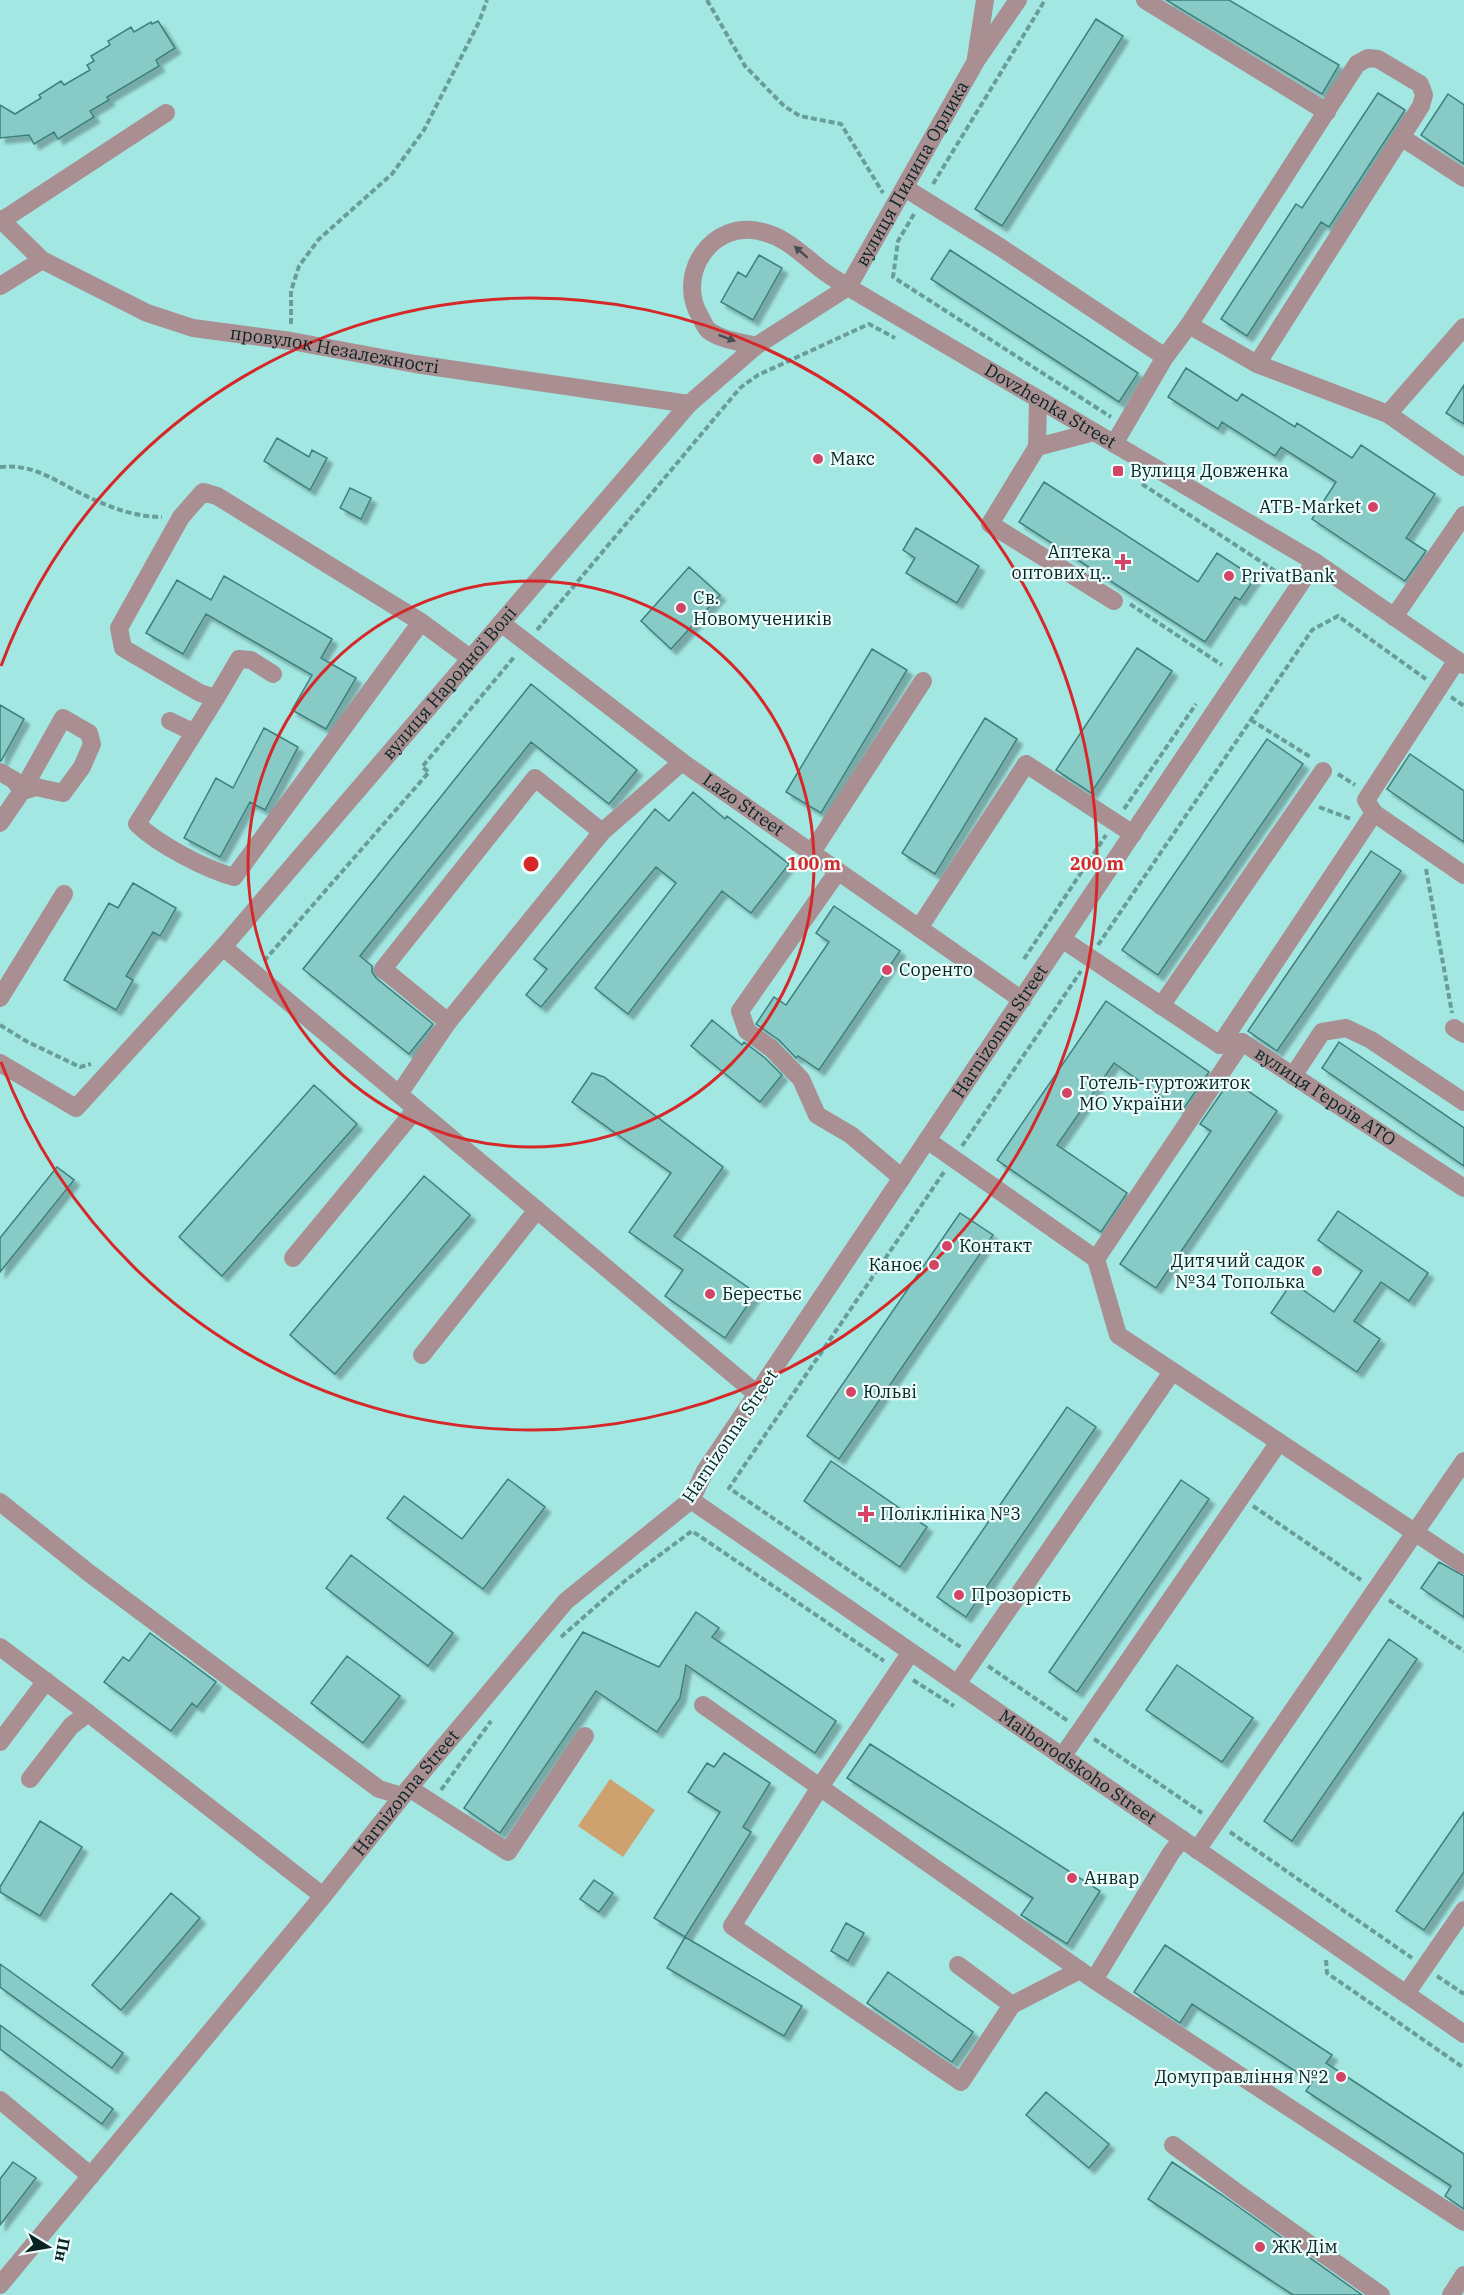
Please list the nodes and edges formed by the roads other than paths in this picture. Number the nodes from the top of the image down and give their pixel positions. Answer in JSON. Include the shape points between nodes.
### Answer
{"nodes":[{"id":1,"x":985,"y":0,"type":"edge"},
{"id":2,"x":1018,"y":0,"type":"edge"},
{"id":3,"x":1145,"y":0,"type":"edge"},
{"id":4,"x":976,"y":61,"type":"junction"},
{"id":5,"x":1327,"y":112,"type":"junction"},
{"id":6,"x":166,"y":113,"type":"dead end"},
{"id":7,"x":1401,"y":136,"type":"junction"},
{"id":8,"x":1464,"y":178,"type":"edge"},
{"id":9,"x":904,"y":188,"type":"junction"},
{"id":10,"x":1,"y":220,"type":"edge"},
{"id":11,"x":42,"y":260,"type":"junction"},
{"id":12,"x":0,"y":286,"type":"edge"},
{"id":13,"x":848,"y":287,"type":"junction"},
{"id":14,"x":1189,"y":325,"type":"junction"},
{"id":15,"x":1464,"y":327,"type":"edge"},
{"id":16,"x":756,"y":345,"type":"junction"},
{"id":17,"x":1165,"y":357,"type":"junction"},
{"id":18,"x":1257,"y":364,"type":"junction"},
{"id":19,"x":1038,"y":399,"type":"junction"},
{"id":20,"x":689,"y":404,"type":"junction"},
{"id":21,"x":1388,"y":414,"type":"junction"},
{"id":22,"x":1094,"y":432,"type":"junction"},
{"id":23,"x":1114,"y":444,"type":"junction"},
{"id":24,"x":1037,"y":447,"type":"junction"},
{"id":25,"x":1464,"y":467,"type":"edge"},
{"id":26,"x":1464,"y":515,"type":"edge"},
{"id":27,"x":1315,"y":562,"type":"junction"},
{"id":28,"x":1114,"y":601,"type":"road end"},
{"id":29,"x":1394,"y":617,"type":"junction"},
{"id":30,"x":421,"y":622,"type":"junction"},
{"id":31,"x":501,"y":623,"type":"junction"},
{"id":32,"x":470,"y":658,"type":"junction"},
{"id":33,"x":1461,"y":662,"type":"edge"},
{"id":34,"x":273,"y":674,"type":"dead end"},
{"id":35,"x":923,"y":681,"type":"dead end"},
{"id":36,"x":216,"y":698,"type":"junction"},
{"id":37,"x":170,"y":721,"type":"dead end"},
{"id":38,"x":193,"y":732,"type":"junction"},
{"id":39,"x":681,"y":762,"type":"junction"},
{"id":40,"x":1323,"y":771,"type":"dead end"},
{"id":41,"x":0,"y":772,"type":"edge"},
{"id":42,"x":1370,"y":819,"type":"junction"},
{"id":43,"x":0,"y":823,"type":"edge"},
{"id":44,"x":602,"y":832,"type":"junction"},
{"id":45,"x":1133,"y":834,"type":"junction"},
{"id":46,"x":812,"y":852,"type":"junction"},
{"id":47,"x":838,"y":871,"type":"junction"},
{"id":48,"x":1464,"y":875,"type":"edge"},
{"id":49,"x":64,"y":894,"type":"dead end"},
{"id":50,"x":920,"y":928,"type":"junction"},
{"id":51,"x":1062,"y":939,"type":"junction"},
{"id":52,"x":223,"y":947,"type":"junction"},
{"id":53,"x":0,"y":998,"type":"edge"},
{"id":54,"x":1022,"y":1000,"type":"junction"},
{"id":55,"x":1161,"y":1006,"type":"junction"},
{"id":56,"x":448,"y":1022,"type":"junction"},
{"id":57,"x":1242,"y":1042,"type":"junction"},
{"id":58,"x":1220,"y":1045,"type":"junction"},
{"id":59,"x":3,"y":1068,"type":"edge"},
{"id":60,"x":1293,"y":1076,"type":"junction"},
{"id":61,"x":399,"y":1094,"type":"junction"},
{"id":62,"x":1464,"y":1102,"type":"edge"},
{"id":63,"x":416,"y":1109,"type":"junction"},
{"id":64,"x":927,"y":1140,"type":"junction"},
{"id":65,"x":902,"y":1178,"type":"junction"},
{"id":66,"x":1464,"y":1188,"type":"edge"},
{"id":67,"x":537,"y":1210,"type":"junction"},
{"id":68,"x":293,"y":1258,"type":"dead end"},
{"id":69,"x":1096,"y":1259,"type":"junction"},
{"id":70,"x":422,"y":1354,"type":"dead end"},
{"id":71,"x":1172,"y":1372,"type":"junction"},
{"id":72,"x":758,"y":1395,"type":"junction"},
{"id":73,"x":1279,"y":1442,"type":"junction"},
{"id":74,"x":1464,"y":1461,"type":"edge"},
{"id":75,"x":691,"y":1500,"type":"junction"},
{"id":76,"x":0,"y":1502,"type":"edge"},
{"id":77,"x":1415,"y":1532,"type":"junction"},
{"id":78,"x":1464,"y":1565,"type":"edge"},
{"id":79,"x":0,"y":1647,"type":"edge"},
{"id":80,"x":911,"y":1652,"type":"junction"},
{"id":81,"x":46,"y":1681,"type":"junction"},
{"id":82,"x":957,"y":1684,"type":"junction"},
{"id":83,"x":703,"y":1705,"type":"dead end"},
{"id":84,"x":88,"y":1713,"type":"junction"},
{"id":85,"x":585,"y":1736,"type":"dead end"},
{"id":86,"x":0,"y":1742,"type":"edge"},
{"id":87,"x":1062,"y":1757,"type":"junction"},
{"id":88,"x":30,"y":1779,"type":"dead end"},
{"id":89,"x":820,"y":1787,"type":"junction"},
{"id":90,"x":406,"y":1792,"type":"junction"},
{"id":91,"x":1182,"y":1839,"type":"junction"},
{"id":92,"x":1197,"y":1850,"type":"junction"},
{"id":93,"x":323,"y":1896,"type":"junction"},
{"id":94,"x":1464,"y":1910,"type":"edge"},
{"id":95,"x":958,"y":1965,"type":"dead end"},
{"id":96,"x":1087,"y":1975,"type":"junction"},
{"id":97,"x":1406,"y":1994,"type":"junction"},
{"id":98,"x":1012,"y":2005,"type":"junction"},
{"id":99,"x":1464,"y":2034,"type":"edge"},
{"id":100,"x":0,"y":2100,"type":"edge"},
{"id":101,"x":1173,"y":2145,"type":"dead end"},
{"id":102,"x":91,"y":2176,"type":"junction"},
{"id":103,"x":1464,"y":2222,"type":"edge"},
{"id":104,"x":1464,"y":2275,"type":"edge"},
{"id":105,"x":0,"y":2285,"type":"edge"},
{"id":106,"x":1381,"y":2295,"type":"edge"},
{"id":107,"x":1451,"y":2295,"type":"edge"}],
"edges":[{"from":1,"to":4,"type":"street"},
{"from":2,"to":4,"type":"street","name":"вулиця Пилипа Орлика"},
{"from":3,"to":5,"type":"street"},
{"from":4,"to":9,"type":"street","name":"вулиця Пилипа Орлика"},
{"from":5,"to":7,"type":"street","via":[[1357,64],[1368,58],[1378,59],[1420,84],[1424,95]]},
{"from":5,"to":14,"type":"street"},
{"from":6,"to":10,"type":"street"},
{"from":7,"to":8,"type":"street"},
{"from":7,"to":18,"type":"street"},
{"from":9,"to":13,"type":"street","name":"вулиця Пилипа Орлика"},
{"from":9,"to":17,"type":"street"},
{"from":10,"to":11,"type":"street","name":"провулок Незалежності"},
{"from":11,"to":12,"type":"street"},
{"from":11,"to":20,"type":"street","name":"провулок Незалежності","via":[[147,314],[193,328]]},
{"from":13,"to":16,"type":"street","name":"вулиця Народної Волі"},
{"from":13,"to":16,"type":"street","name":"Dovzhenka Street","one_way":true,"via":[[791,244],[760,231],[731,231],[713,242],[699,257],[693,276],[691,295],[696,312],[708,329],[731,340]]},
{"from":13,"to":19,"type":"street","name":"Dovzhenka Street"},
{"from":14,"to":17,"type":"street"},
{"from":14,"to":18,"type":"street"},
{"from":15,"to":21,"type":"street"},
{"from":16,"to":20,"type":"street","name":"вулиця Народної Волі"},
{"from":17,"to":23,"type":"street"},
{"from":18,"to":21,"type":"street"},
{"from":19,"to":22,"type":"street","name":"Dovzhenka Street"},
{"from":19,"to":24,"type":"street"},
{"from":20,"to":31,"type":"street","name":"вулиця Народної Волі"},
{"from":21,"to":25,"type":"street"},
{"from":22,"to":23,"type":"street","name":"Dovzhenka Street"},
{"from":22,"to":24,"type":"street"},
{"from":23,"to":27,"type":"street","name":"Dovzhenka Street"},
{"from":24,"to":28,"type":"street","via":[[990,524]]},
{"from":26,"to":29,"type":"street"},
{"from":27,"to":29,"type":"street","name":"Dovzhenka Street"},
{"from":27,"to":45,"type":"street","name":"Harnizonna Street"},
{"from":29,"to":33,"type":"street","name":"Dovzhenka Street"},
{"from":30,"to":32,"type":"street"},
{"from":30,"to":36,"type":"street","via":[[217,496],[203,492],[181,517],[119,628],[123,648],[200,693]]},
{"from":30,"to":38,"type":"street","via":[[234,878],[212,871],[137,824]]},
{"from":31,"to":32,"type":"street","name":"вулиця Народної Волі"},
{"from":31,"to":39,"type":"street","name":"Lazo Street"},
{"from":32,"to":52,"type":"street","name":"вулиця Народної Волі"},
{"from":33,"to":42,"type":"street","via":[[1439,688],[1366,800]]},
{"from":34,"to":36,"type":"street","via":[[250,660],[240,659]]},
{"from":35,"to":46,"type":"street"},
{"from":36,"to":38,"type":"street"},
{"from":37,"to":38,"type":"street"},
{"from":39,"to":44,"type":"street"},
{"from":39,"to":46,"type":"street","name":"Lazo Street"},
{"from":40,"to":55,"type":"street"},
{"from":41,"to":43,"type":"street","via":[[14,780],[22,791]]},
{"from":42,"to":48,"type":"street","via":[[1422,846]]},
{"from":42,"to":58,"type":"street"},
{"from":44,"to":56,"type":"street"},
{"from":44,"to":56,"type":"street","via":[[535,778],[383,969]]},
{"from":45,"to":50,"type":"street","via":[[1026,764]]},
{"from":45,"to":51,"type":"street","name":"Harnizonna Street"},
{"from":46,"to":47,"type":"street","name":"Lazo Street"},
{"from":47,"to":50,"type":"street","name":"Lazo Street"},
{"from":47,"to":65,"type":"street","via":[[740,1011],[747,1030],[801,1079],[818,1114],[851,1135]]},
{"from":49,"to":53,"type":"street"},
{"from":50,"to":54,"type":"street","name":"Lazo Street"},
{"from":51,"to":54,"type":"street","name":"Harnizonna Street"},
{"from":51,"to":55,"type":"street"},
{"from":52,"to":59,"type":"street","name":"вулиця Народної Волі","via":[[76,1108]]},
{"from":52,"to":61,"type":"street"},
{"from":54,"to":64,"type":"street","name":"Harnizonna Street"},
{"from":55,"to":58,"type":"street"},
{"from":56,"to":61,"type":"street"},
{"from":57,"to":58,"type":"street","name":"вулиця Героїв АТО"},
{"from":57,"to":60,"type":"street","name":"вулиця Героїв АТО"},
{"from":57,"to":69,"type":"street"},
{"from":60,"to":62,"type":"street","via":[[1322,1032],[1346,1028],[1371,1040]]},
{"from":60,"to":66,"type":"street","name":"вулиця Героїв АТО"},
{"from":61,"to":63,"type":"street"},
{"from":63,"to":67,"type":"street"},
{"from":63,"to":68,"type":"street"},
{"from":64,"to":65,"type":"street","name":"Harnizonna Street"},
{"from":64,"to":69,"type":"street"},
{"from":65,"to":72,"type":"street","name":"Harnizonna Street"},
{"from":67,"to":70,"type":"street"},
{"from":67,"to":72,"type":"street"},
{"from":69,"to":71,"type":"street","via":[[1118,1335]]},
{"from":71,"to":73,"type":"street"},
{"from":71,"to":82,"type":"street"},
{"from":72,"to":75,"type":"street","name":"Harnizonna Street","via":[[705,1471]]},
{"from":73,"to":77,"type":"street"},
{"from":73,"to":87,"type":"street"},
{"from":74,"to":77,"type":"street"},
{"from":75,"to":80,"type":"street","name":"Maiborodskoho Street"},
{"from":75,"to":90,"type":"street","name":"Harnizonna Street","via":[[566,1601]]},
{"from":76,"to":90,"type":"street","via":[[379,1789]]},
{"from":77,"to":78,"type":"street"},
{"from":77,"to":92,"type":"street"},
{"from":79,"to":81,"type":"street"},
{"from":80,"to":82,"type":"street","name":"Maiborodskoho Street"},
{"from":80,"to":89,"type":"street"},
{"from":81,"to":84,"type":"street"},
{"from":81,"to":86,"type":"street"},
{"from":82,"to":87,"type":"street","name":"Maiborodskoho Street"},
{"from":83,"to":89,"type":"street"},
{"from":84,"to":88,"type":"street","via":[[71,1726]]},
{"from":84,"to":93,"type":"street"},
{"from":85,"to":90,"type":"street","via":[[508,1852],[432,1803]]},
{"from":87,"to":91,"type":"street","name":"Maiborodskoho Street"},
{"from":89,"to":96,"type":"street"},
{"from":89,"to":98,"type":"street","via":[[732,1926],[961,2082]]},
{"from":90,"to":93,"type":"street","name":"Harnizonna Street"},
{"from":91,"to":92,"type":"street","name":"Maiborodskoho Street"},
{"from":91,"to":96,"type":"street"},
{"from":92,"to":97,"type":"street","name":"Maiborodskoho Street"},
{"from":93,"to":102,"type":"street","name":"Harnizonna Street"},
{"from":94,"to":97,"type":"street"},
{"from":95,"to":98,"type":"street"},
{"from":96,"to":98,"type":"street"},
{"from":96,"to":103,"type":"street"},
{"from":97,"to":99,"type":"street","name":"Maiborodskoho Street"},
{"from":100,"to":102,"type":"street"},
{"from":101,"to":106,"type":"street"},
{"from":102,"to":105,"type":"street","name":"Harnizonna Street"},
{"from":104,"to":107,"type":"street"}]}
